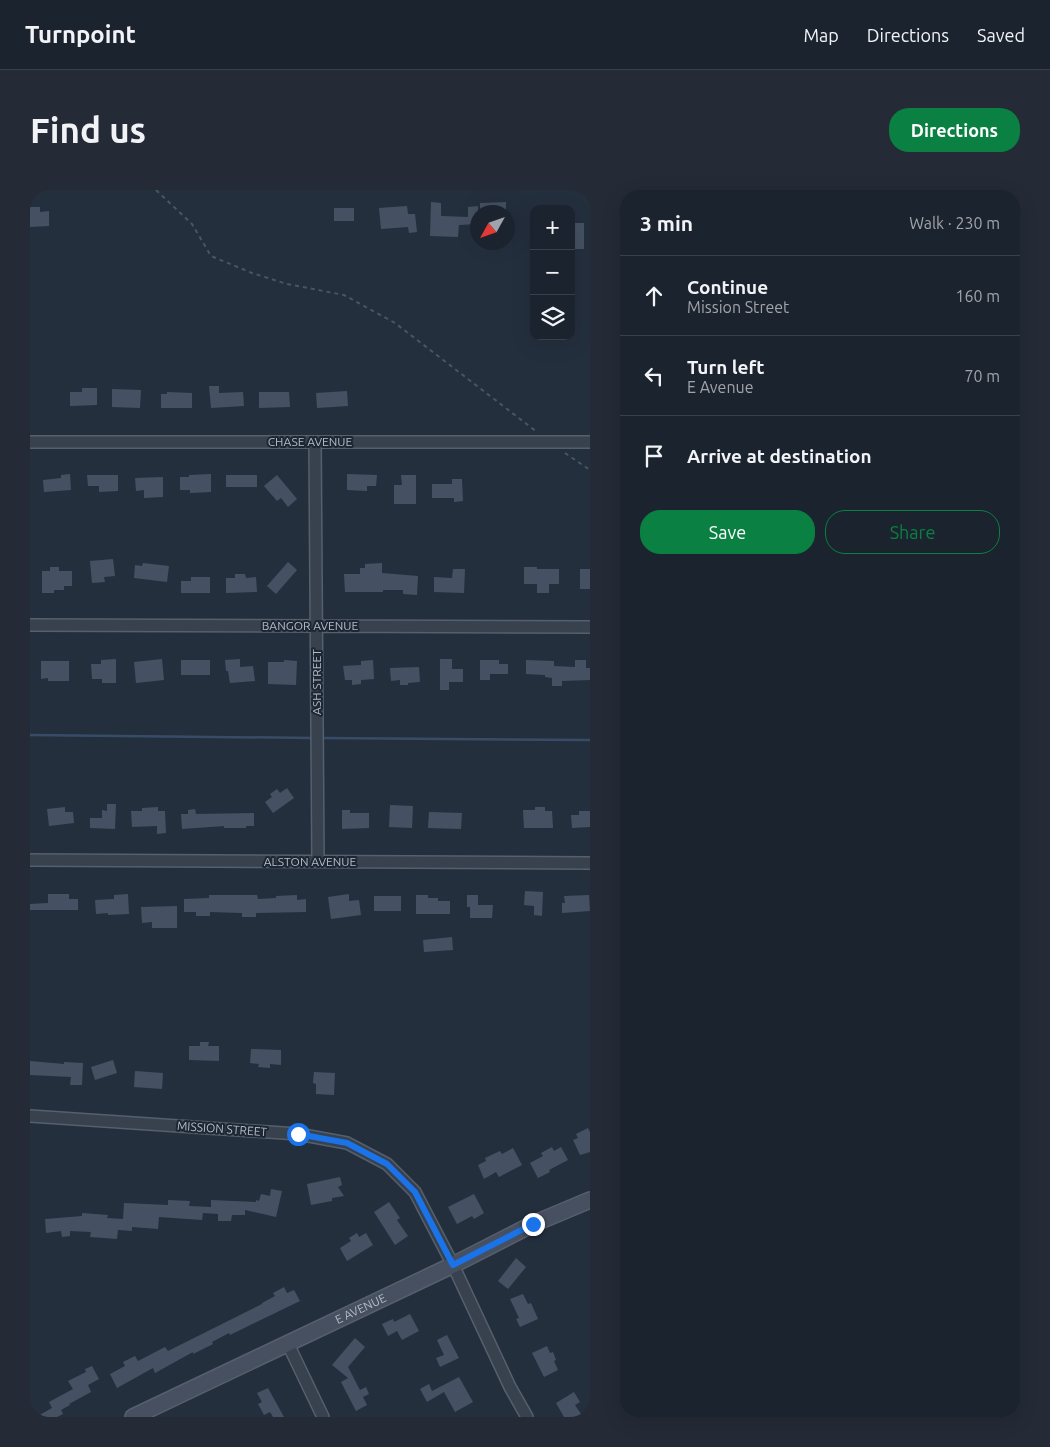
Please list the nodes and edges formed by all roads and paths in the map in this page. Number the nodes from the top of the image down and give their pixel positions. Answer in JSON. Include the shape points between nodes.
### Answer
{"nodes":[{"id":1,"x":156,"y":190,"type":"edge"},
{"id":2,"x":30,"y":442,"type":"edge"},
{"id":3,"x":315,"y":442,"type":"junction"},
{"id":4,"x":549,"y":442,"type":"junction"},
{"id":5,"x":590,"y":442,"type":"edge"},
{"id":6,"x":566,"y":453,"type":"dead end"},
{"id":7,"x":590,"y":470,"type":"edge"},
{"id":8,"x":30,"y":624,"type":"edge"},
{"id":9,"x":317,"y":626,"type":"junction"},
{"id":10,"x":590,"y":626,"type":"edge"},
{"id":11,"x":30,"y":860,"type":"edge"},
{"id":12,"x":318,"y":862,"type":"junction"},
{"id":13,"x":590,"y":863,"type":"edge"},
{"id":14,"x":30,"y":1116,"type":"edge"},
{"id":15,"x":590,"y":1200,"type":"edge"},
{"id":16,"x":453,"y":1265,"type":"junction"},
{"id":17,"x":288,"y":1344,"type":"junction"},
{"id":18,"x":133,"y":1417,"type":"edge"},
{"id":19,"x":323,"y":1417,"type":"edge"},
{"id":20,"x":527,"y":1417,"type":"edge"}],
"edges":[{"from":1,"to":4,"type":"path","via":[[192,224],[211,256],[286,284],[344,295],[395,323]]},
{"from":2,"to":3,"type":"street","name":"CHASE AVENUE"},
{"from":3,"to":4,"type":"street","name":"CHASE AVENUE"},
{"from":3,"to":9,"type":"street","name":"ASH STREET"},
{"from":4,"to":5,"type":"street","name":"CHASE AVENUE"},
{"from":6,"to":7,"type":"path"},
{"from":8,"to":9,"type":"street","name":"BANGOR AVENUE"},
{"from":9,"to":10,"type":"street","name":"BANGOR AVENUE"},
{"from":9,"to":12,"type":"street","name":"ASH STREET"},
{"from":11,"to":12,"type":"street","name":"ALSTON AVENUE"},
{"from":12,"to":13,"type":"street","name":"ALSTON AVENUE"},
{"from":14,"to":16,"type":"street","name":"MISSION STREET","via":[[298,1134],[347,1143],[387,1164],[415,1192]]},
{"from":15,"to":16,"type":"street","name":"E AVENUE","via":[[533,1224]]},
{"from":16,"to":17,"type":"street","name":"E AVENUE"},
{"from":16,"to":20,"type":"street","name":"MISSION STREET"},
{"from":17,"to":18,"type":"street","name":"E AVENUE"},
{"from":17,"to":19,"type":"street"}]}
